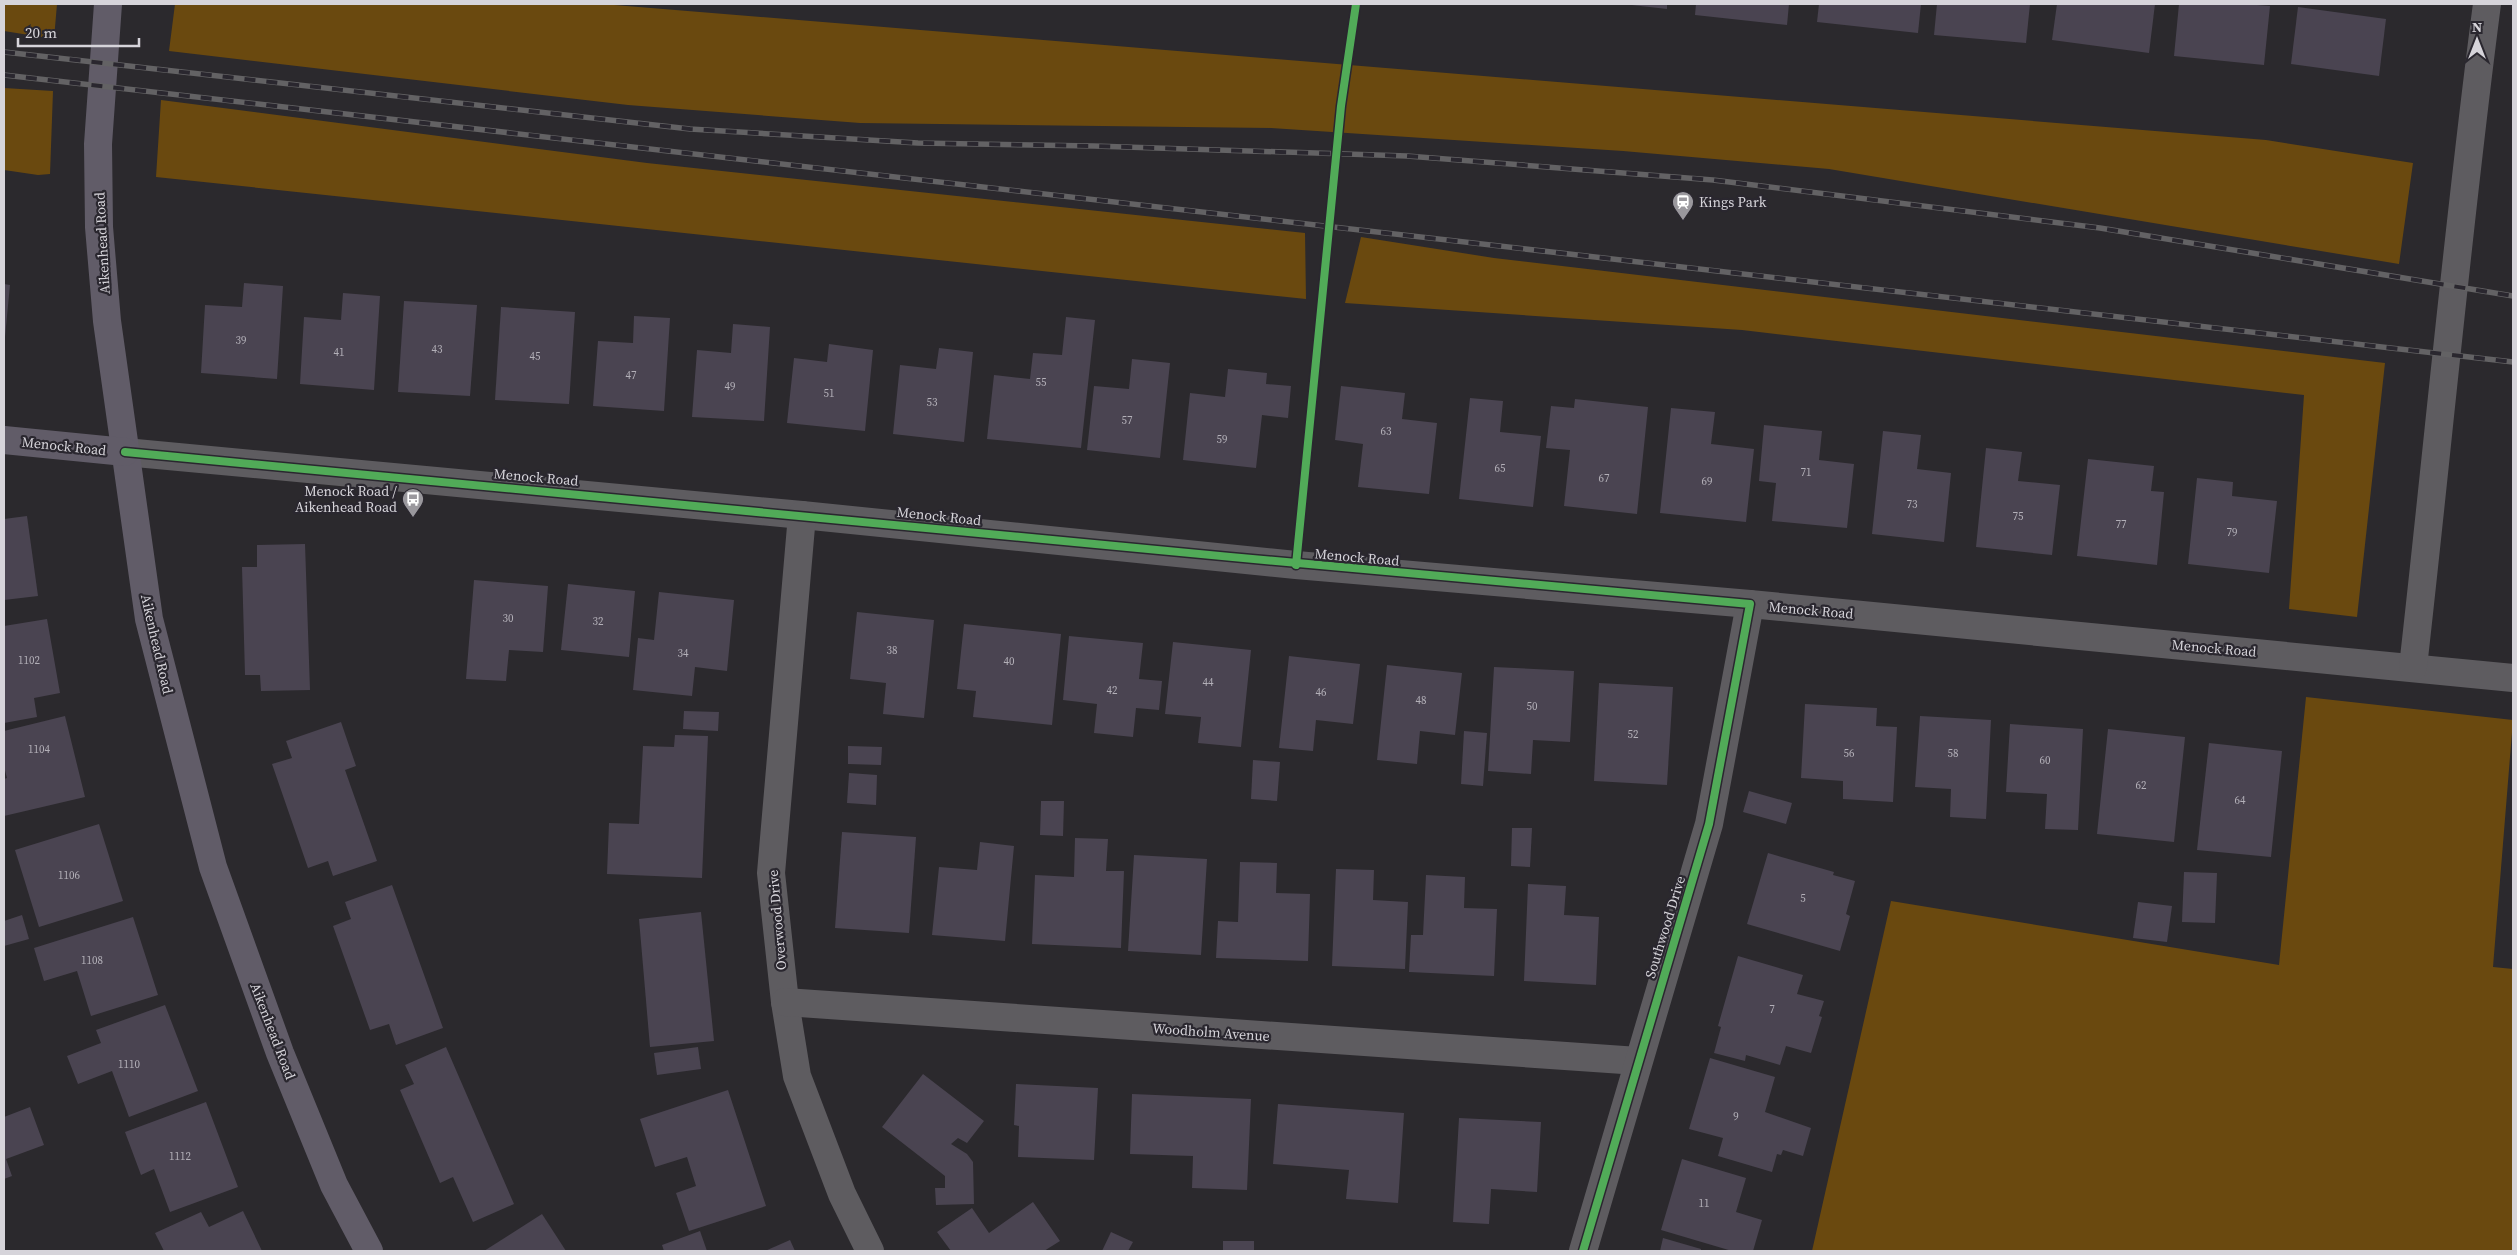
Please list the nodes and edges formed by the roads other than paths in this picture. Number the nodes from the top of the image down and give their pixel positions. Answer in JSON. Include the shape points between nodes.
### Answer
{"nodes":[{"id":1,"x":108,"y":4,"type":"edge"},
{"id":2,"x":2487,"y":4,"type":"edge"},
{"id":3,"x":4,"y":440,"type":"edge"},
{"id":4,"x":125,"y":452,"type":"junction"},
{"id":5,"x":802,"y":515,"type":"junction"},
{"id":6,"x":1750,"y":604,"type":"junction"},
{"id":7,"x":2413,"y":667,"type":"junction"},
{"id":8,"x":2513,"y":678,"type":"edge"},
{"id":9,"x":785,"y":1002,"type":"junction"},
{"id":10,"x":1638,"y":1061,"type":"junction"},
{"id":11,"x":369,"y":1251,"type":"edge"},
{"id":12,"x":870,"y":1251,"type":"edge"},
{"id":13,"x":1583,"y":1251,"type":"edge"}],
"edges":[{"from":1,"to":4,"type":"main road","name":"Aikenhead Road","via":[[98,144],[99,227],[107,321]]},
{"from":2,"to":7,"type":"street","via":[[2464,177]]},
{"from":3,"to":4,"type":"main road","name":"Menock Road"},
{"from":4,"to":5,"type":"street","name":"Menock Road"},
{"from":4,"to":11,"type":"main road","name":"Aikenhead Road","via":[[149,619],[212,867],[280,1053],[334,1185]]},
{"from":5,"to":6,"type":"street","name":"Menock Road","via":[[1296,565]]},
{"from":5,"to":9,"type":"street","name":"Overwood Drive","via":[[770,873]]},
{"from":6,"to":7,"type":"street","name":"Menock Road"},
{"from":6,"to":10,"type":"street","name":"Southwood Drive","via":[[1709,824]]},
{"from":7,"to":8,"type":"street","name":"Menock Road"},
{"from":9,"to":10,"type":"street","name":"Woodholm Avenue"},
{"from":9,"to":12,"type":"street","name":"Overwood Drive","via":[[797,1076],[842,1194]]},
{"from":10,"to":13,"type":"street","name":"Southwood Drive"}]}
